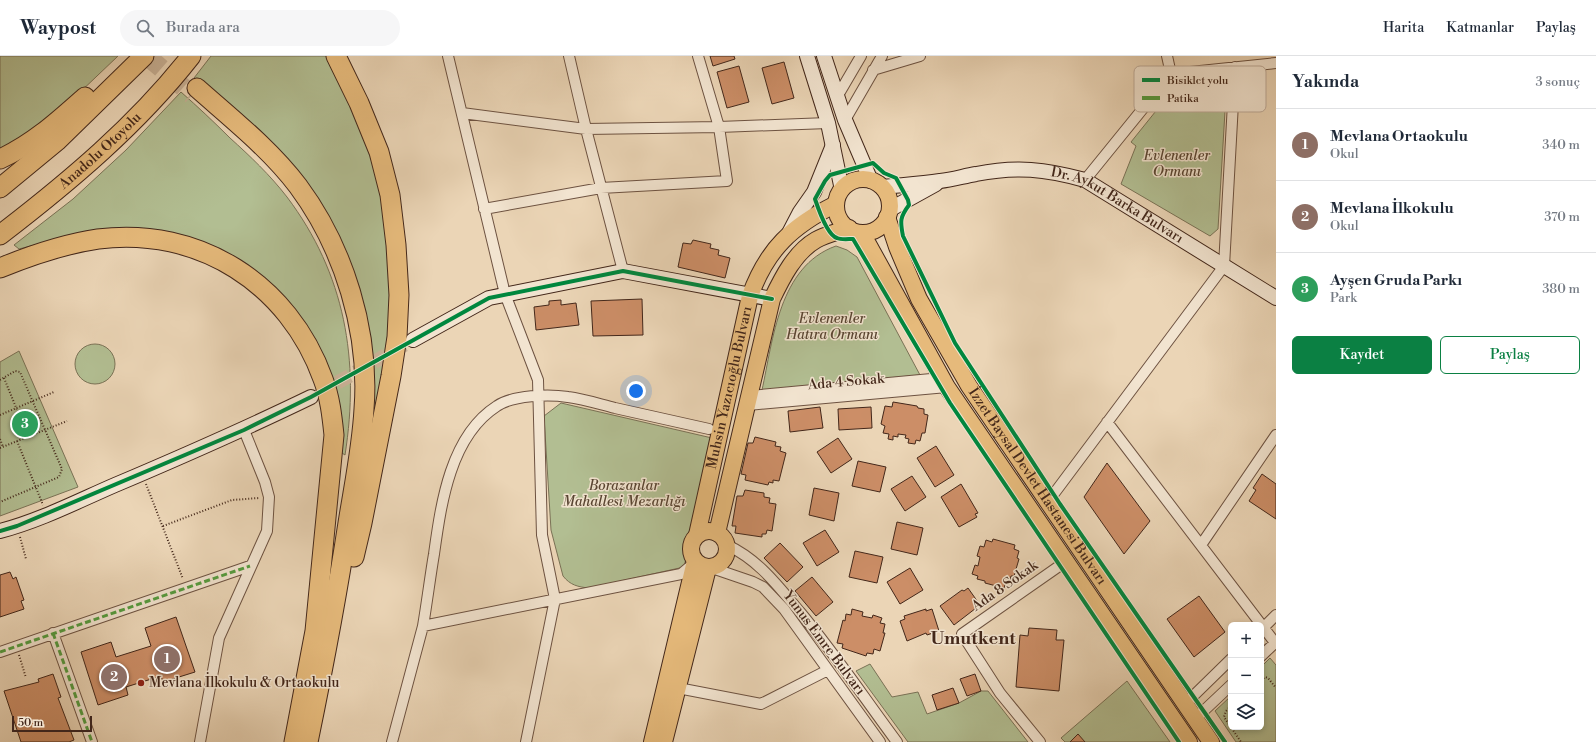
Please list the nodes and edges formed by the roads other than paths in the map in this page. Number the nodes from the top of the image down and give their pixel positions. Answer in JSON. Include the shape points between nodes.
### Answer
{"nodes":[{"id":1,"x":191,"y":56,"type":"edge"},
{"id":2,"x":336,"y":56,"type":"edge"},
{"id":3,"x":448,"y":56,"type":"edge"},
{"id":4,"x":569,"y":56,"type":"edge"},
{"id":5,"x":698,"y":56,"type":"edge"},
{"id":6,"x":807,"y":56,"type":"edge"},
{"id":7,"x":824,"y":56,"type":"edge"},
{"id":8,"x":861,"y":56,"type":"edge"},
{"id":9,"x":882,"y":56,"type":"edge"},
{"id":10,"x":920,"y":56,"type":"edge"},
{"id":11,"x":1168,"y":56,"type":"edge"},
{"id":12,"x":139,"y":61,"type":"edge"},
{"id":13,"x":1276,"y":63,"type":"edge"},
{"id":14,"x":1170,"y":66,"type":"edge"},
{"id":15,"x":1245,"y":66,"type":"edge"},
{"id":16,"x":874,"y":70,"type":"junction"},
{"id":17,"x":837,"y":97,"type":"junction"},
{"id":18,"x":1141,"y":112,"type":"edge"},
{"id":19,"x":1233,"y":112,"type":"edge"},
{"id":20,"x":462,"y":113,"type":"junction"},
{"id":21,"x":845,"y":120,"type":"junction"},
{"id":22,"x":828,"y":123,"type":"junction"},
{"id":23,"x":719,"y":127,"type":"junction"},
{"id":24,"x":586,"y":129,"type":"junction"},
{"id":25,"x":833,"y":144,"type":"junction"},
{"id":26,"x":0,"y":159,"type":"edge"},
{"id":27,"x":1086,"y":180,"type":"junction"},
{"id":28,"x":942,"y":181,"type":"junction"},
{"id":29,"x":876,"y":184,"type":"junction"},
{"id":30,"x":0,"y":188,"type":"edge"},
{"id":31,"x":601,"y":188,"type":"junction"},
{"id":32,"x":839,"y":197,"type":"junction"},
{"id":33,"x":484,"y":210,"type":"junction"},
{"id":34,"x":888,"y":214,"type":"junction"},
{"id":35,"x":855,"y":231,"type":"junction"},
{"id":36,"x":0,"y":235,"type":"edge"},
{"id":37,"x":786,"y":238,"type":"junction"},
{"id":38,"x":1224,"y":266,"type":"junction"},
{"id":39,"x":0,"y":268,"type":"edge"},
{"id":40,"x":623,"y":271,"type":"junction"},
{"id":41,"x":505,"y":294,"type":"junction"},
{"id":42,"x":750,"y":296,"type":"junction"},
{"id":43,"x":1276,"y":298,"type":"edge"},
{"id":44,"x":772,"y":300,"type":"junction"},
{"id":45,"x":413,"y":340,"type":"tunnel mouth"},
{"id":46,"x":945,"y":382,"type":"junction"},
{"id":47,"x":538,"y":396,"type":"junction"},
{"id":48,"x":311,"y":397,"type":"tunnel mouth"},
{"id":49,"x":749,"y":400,"type":"junction"},
{"id":50,"x":1108,"y":422,"type":"junction"},
{"id":51,"x":709,"y":429,"type":"dead end"},
{"id":52,"x":244,"y":430,"type":"junction"},
{"id":53,"x":1276,"y":435,"type":"edge"},
{"id":54,"x":1047,"y":503,"type":"junction"},
{"id":55,"x":0,"y":531,"type":"edge"},
{"id":56,"x":697,"y":535,"type":"junction"},
{"id":57,"x":722,"y":539,"type":"junction"},
{"id":58,"x":1201,"y":545,"type":"junction"},
{"id":59,"x":1065,"y":562,"type":"junction"},
{"id":60,"x":250,"y":566,"type":"junction"},
{"id":61,"x":705,"y":566,"type":"junction"},
{"id":62,"x":556,"y":599,"type":"junction"},
{"id":63,"x":1276,"y":615,"type":"edge"},
{"id":64,"x":332,"y":620,"type":"junction"},
{"id":65,"x":1257,"y":622,"type":"edge"},
{"id":66,"x":423,"y":626,"type":"junction"},
{"id":67,"x":1264,"y":627,"type":"edge"},
{"id":68,"x":315,"y":631,"type":"junction"},
{"id":69,"x":1264,"y":631,"type":"edge"},
{"id":70,"x":53,"y":633,"type":"junction"},
{"id":71,"x":1276,"y":643,"type":"edge"},
{"id":72,"x":0,"y":652,"type":"edge"},
{"id":73,"x":1264,"y":653,"type":"edge"},
{"id":74,"x":1228,"y":663,"type":"edge"},
{"id":75,"x":828,"y":670,"type":"junction"},
{"id":76,"x":678,"y":688,"type":"junction"},
{"id":77,"x":1228,"y":688,"type":"edge"},
{"id":78,"x":1185,"y":704,"type":"junction"},
{"id":79,"x":1195,"y":719,"type":"junction"},
{"id":80,"x":92,"y":742,"type":"edge"},
{"id":81,"x":200,"y":742,"type":"edge"},
{"id":82,"x":294,"y":742,"type":"edge"},
{"id":83,"x":308,"y":742,"type":"edge"},
{"id":84,"x":392,"y":742,"type":"edge"},
{"id":85,"x":526,"y":742,"type":"edge"},
{"id":86,"x":652,"y":742,"type":"edge"},
{"id":87,"x":664,"y":742,"type":"edge"},
{"id":88,"x":880,"y":742,"type":"edge"},
{"id":89,"x":897,"y":742,"type":"edge"},
{"id":90,"x":1040,"y":742,"type":"edge"},
{"id":91,"x":1189,"y":742,"type":"edge"},
{"id":92,"x":1211,"y":742,"type":"edge"}],
"edges":[{"from":1,"to":36,"type":"highway","name":"Anadolu Otoyolu","via":[[141,114],[106,147]]},
{"from":2,"to":64,"type":"highway","via":[[379,152],[390,196],[399,295],[397,337],[391,376],[362,523],[347,586]]},
{"from":3,"to":20,"type":"street"},
{"from":4,"to":24,"type":"street"},
{"from":5,"to":23,"type":"street"},
{"from":6,"to":22,"type":"main road"},
{"from":7,"to":17,"type":"main road"},
{"from":8,"to":17,"type":"street"},
{"from":9,"to":16,"type":"street"},
{"from":10,"to":16,"type":"street"},
{"from":11,"to":14,"type":"street"},
{"from":12,"to":26,"type":"highway","via":[[94,89],[48,130]]},
{"from":12,"to":30,"type":"highway","via":[[57,141]]},
{"from":13,"to":15,"type":"street"},
{"from":16,"to":21,"type":"street"},
{"from":17,"to":21,"type":"main road"},
{"from":18,"to":27,"type":"street"},
{"from":19,"to":38,"type":"street"},
{"from":20,"to":24,"type":"street"},
{"from":20,"to":33,"type":"street"},
{"from":21,"to":29,"type":"main road"},
{"from":22,"to":23,"type":"street"},
{"from":22,"to":25,"type":"main road"},
{"from":23,"to":24,"type":"street"},
{"from":23,"to":31,"type":"street","via":[[727,181]]},
{"from":24,"to":31,"type":"street"},
{"from":25,"to":32,"type":"main road"},
{"from":25,"to":37,"type":"main road","via":[[814,192]]},
{"from":27,"to":28,"type":"main road","name":"Dr. Aykut Barka Bulvarı","via":[[1051,171],[1015,169]]},
{"from":27,"to":38,"type":"main road","name":"Dr. Aykut Barka Bulvarı"},
{"from":28,"to":29,"type":"main road","name":"Dr. Aykut Barka Bulvarı"},
{"from":28,"to":34,"type":"main road","name":"Dr. Aykut Barka Bulvarı"},
{"from":29,"to":32,"type":"main road","via":[[865,179],[856,180],[849,183]]},
{"from":29,"to":34,"type":"main road","via":[[889,199]]},
{"from":31,"to":33,"type":"street"},
{"from":31,"to":40,"type":"street"},
{"from":32,"to":35,"type":"main road","via":[[837,212],[840,220]]},
{"from":32,"to":37,"type":"main road","name":"Muhsin Yazıcıoğlu Bulvarı"},
{"from":33,"to":41,"type":"street"},
{"from":34,"to":35,"type":"main road","via":[[878,229],[870,232]]},
{"from":34,"to":54,"type":"main road","name":"İzzet Baysal Devlet Hastanesi Bulvarı","via":[[897,247],[919,299],[969,386]]},
{"from":35,"to":44,"type":"main road","name":"Muhsin Yazıcıoğlu Bulvarı","via":[[818,239],[801,252],[782,279]]},
{"from":35,"to":46,"type":"main road","name":"İzzet Baysal Devlet Hastanesi Bulvarı"},
{"from":37,"to":42,"type":"main road","name":"Muhsin Yazıcıoğlu Bulvarı","via":[[768,257]]},
{"from":38,"to":43,"type":"main road","name":"Dr. Aykut Barka Bulvarı"},
{"from":38,"to":50,"type":"street"},
{"from":39,"to":68,"type":"highway","via":[[56,248],[98,239],[149,239],[192,248],[210,255],[266,290],[283,309],[297,326],[316,362],[328,395],[334,435]]},
{"from":40,"to":41,"type":"main road"},
{"from":40,"to":42,"type":"main road"},
{"from":41,"to":45,"type":"main road","via":[[489,298]]},
{"from":41,"to":47,"type":"street","via":[[538,380]]},
{"from":42,"to":44,"type":"main road"},
{"from":42,"to":56,"type":"main road","name":"Muhsin Yazıcıoğlu Bulvarı"},
{"from":44,"to":49,"type":"main road","name":"Muhsin Yazıcıoğlu Bulvarı"},
{"from":46,"to":49,"type":"street","name":"Ada 4 Sokak"},
{"from":46,"to":59,"type":"main road","name":"İzzet Baysal Devlet Hastanesi Bulvarı"},
{"from":47,"to":51,"type":"street","via":[[567,397]]},
{"from":47,"to":62,"type":"street","via":[[542,536]]},
{"from":47,"to":66,"type":"street","via":[[498,405],[476,425],[459,451],[449,477],[440,514]]},
{"from":48,"to":52,"type":"main road"},
{"from":49,"to":57,"type":"main road","name":"Muhsin Yazıcıoğlu Bulvarı"},
{"from":50,"to":54,"type":"street"},
{"from":50,"to":58,"type":"street"},
{"from":52,"to":55,"type":"main road","via":[[47,514]]},
{"from":52,"to":60,"type":"street","via":[[266,482],[269,497],[266,531]]},
{"from":53,"to":58,"type":"street"},
{"from":54,"to":78,"type":"main road","name":"İzzet Baysal Devlet Hastanesi Bulvarı"},
{"from":56,"to":57,"type":"main road","via":[[707,531]]},
{"from":56,"to":61,"type":"main road","via":[[691,551]]},
{"from":57,"to":61,"type":"main road","via":[[727,555],[725,560],[717,566]]},
{"from":57,"to":89,"type":"street","via":[[751,559],[771,578],[817,633]]},
{"from":58,"to":65,"type":"street"},
{"from":59,"to":90,"type":"street","name":"Ada 8 Sokak","via":[[962,634],[1000,693]]},
{"from":59,"to":91,"type":"main road","name":"İzzet Baysal Devlet Hastanesi Bulvarı"},
{"from":60,"to":70,"type":"street"},
{"from":60,"to":81,"type":"street","via":[[219,638]]},
{"from":61,"to":62,"type":"street","via":[[681,574]]},
{"from":61,"to":75,"type":"street","name":"Yunus Emre Bulvarı","via":[[763,587],[784,609]]},
{"from":61,"to":76,"type":"main road"},
{"from":61,"to":86,"type":"main road"},
{"from":62,"to":66,"type":"street"},
{"from":62,"to":85,"type":"street"},
{"from":63,"to":67,"type":"street"},
{"from":64,"to":68,"type":"highway","via":[[365,407],[362,340],[356,313],[342,267],[332,245],[298,186],[254,138],[195,92],[252,148],[293,195],[324,247],[340,286],[347,313],[355,355],[353,431],[326,596]]},
{"from":64,"to":83,"type":"highway"},
{"from":66,"to":84,"type":"street"},
{"from":68,"to":82,"type":"highway"},
{"from":69,"to":71,"type":"street"},
{"from":70,"to":72,"type":"street"},
{"from":70,"to":80,"type":"street"},
{"from":71,"to":73,"type":"street"},
{"from":74,"to":78,"type":"street"},
{"from":75,"to":76,"type":"street","via":[[761,704]]},
{"from":75,"to":88,"type":"street","name":"Yunus Emre Bulvarı"},
{"from":76,"to":87,"type":"main road"},
{"from":77,"to":79,"type":"street"},
{"from":78,"to":79,"type":"main road","name":"İzzet Baysal Devlet Hastanesi Bulvarı"},
{"from":79,"to":92,"type":"main road","name":"İzzet Baysal Devlet Hastanesi Bulvarı"}]}
